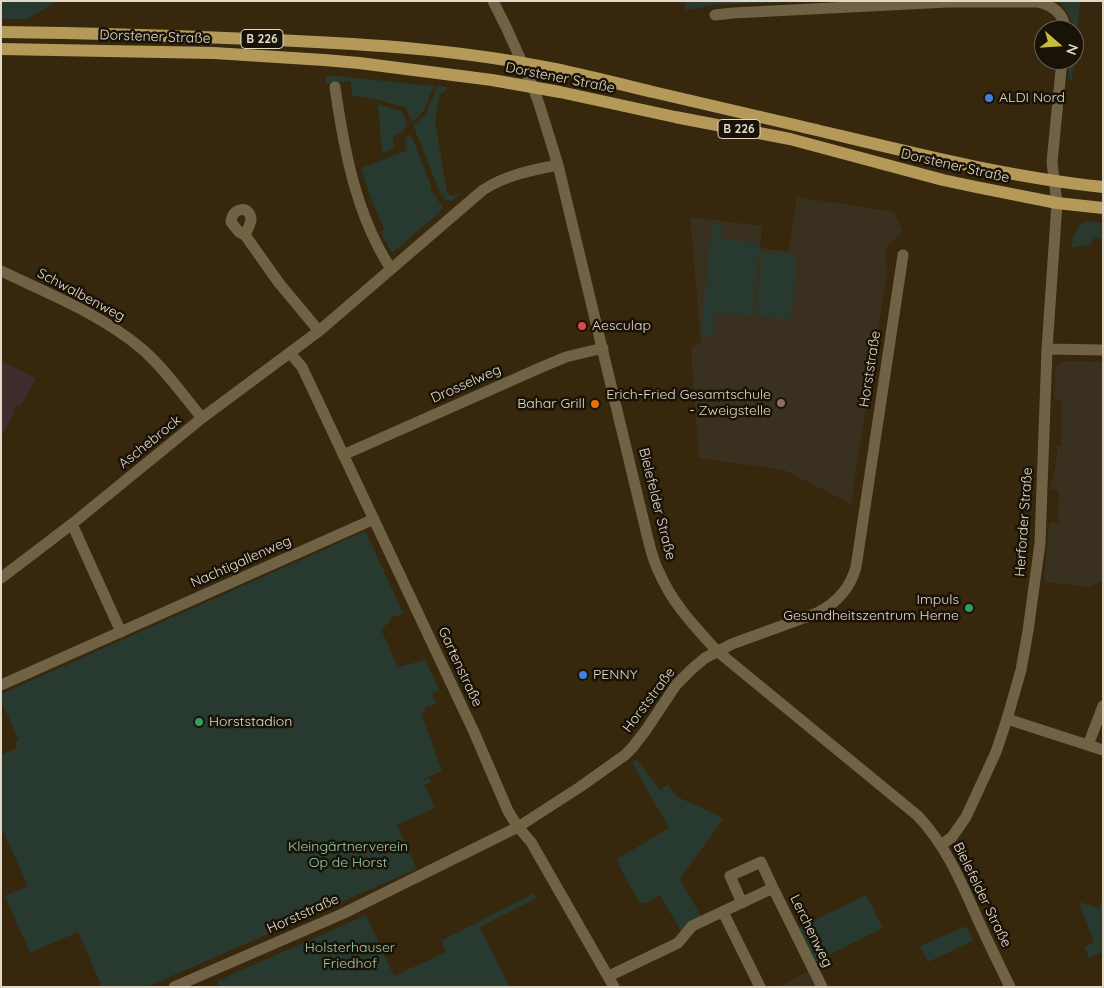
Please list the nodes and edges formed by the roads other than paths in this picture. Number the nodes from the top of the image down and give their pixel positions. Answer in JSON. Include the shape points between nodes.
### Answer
{"nodes":[{"id":1,"x":493,"y":1,"type":"edge"},
{"id":2,"x":715,"y":16,"type":"dead end"},
{"id":3,"x":1063,"y":20,"type":"edge"},
{"id":4,"x":1,"y":32,"type":"edge"},
{"id":5,"x":1,"y":49,"type":"edge"},
{"id":6,"x":522,"y":64,"type":"junction"},
{"id":7,"x":1061,"y":70,"type":"edge"},
{"id":8,"x":335,"y":87,"type":"dead end"},
{"id":9,"x":533,"y":87,"type":"junction"},
{"id":10,"x":558,"y":165,"type":"junction"},
{"id":11,"x":1054,"y":180,"type":"junction"},
{"id":12,"x":1103,"y":187,"type":"edge"},
{"id":13,"x":1057,"y":203,"type":"junction"},
{"id":14,"x":1103,"y":208,"type":"edge"},
{"id":15,"x":245,"y":235,"type":"dead end"},
{"id":16,"x":903,"y":255,"type":"dead end"},
{"id":17,"x":391,"y":269,"type":"junction"},
{"id":18,"x":1,"y":271,"type":"edge"},
{"id":19,"x":319,"y":331,"type":"junction"},
{"id":20,"x":603,"y":348,"type":"junction"},
{"id":21,"x":1047,"y":348,"type":"junction"},
{"id":22,"x":1103,"y":350,"type":"edge"},
{"id":23,"x":290,"y":353,"type":"junction"},
{"id":24,"x":202,"y":418,"type":"junction"},
{"id":25,"x":344,"y":455,"type":"junction"},
{"id":26,"x":374,"y":519,"type":"junction"},
{"id":27,"x":72,"y":524,"type":"junction"},
{"id":28,"x":1,"y":578,"type":"edge"},
{"id":29,"x":121,"y":632,"type":"junction"},
{"id":30,"x":717,"y":651,"type":"junction"},
{"id":31,"x":1,"y":685,"type":"edge"},
{"id":32,"x":1103,"y":706,"type":"edge"},
{"id":33,"x":1007,"y":719,"type":"junction"},
{"id":34,"x":1088,"y":745,"type":"junction"},
{"id":35,"x":1103,"y":750,"type":"edge"},
{"id":36,"x":518,"y":827,"type":"junction"},
{"id":37,"x":941,"y":845,"type":"junction"},
{"id":38,"x":774,"y":888,"type":"junction"},
{"id":39,"x":742,"y":903,"type":"junction"},
{"id":40,"x":724,"y":912,"type":"junction"},
{"id":41,"x":611,"y":982,"type":"edge"},
{"id":42,"x":174,"y":987,"type":"edge"},
{"id":43,"x":760,"y":987,"type":"edge"},
{"id":44,"x":822,"y":987,"type":"edge"},
{"id":45,"x":1010,"y":987,"type":"edge"}],
"edges":[{"from":1,"to":6,"type":"street","name":"Bielefelder Straße"},
{"from":2,"to":3,"type":"street","via":[[733,12],[948,2],[1038,2],[1056,10]]},
{"from":4,"to":6,"type":"main road","name":"Dorstener Straße","number":"B 226","via":[[328,42],[430,50]]},
{"from":5,"to":9,"type":"main road","name":"Dorstener Straße","number":"B 226","via":[[214,53],[324,60]]},
{"from":6,"to":9,"type":"street","name":"Bielefelder Straße"},
{"from":6,"to":11,"type":"main road","name":"Dorstener Straße","number":"B 226","via":[[961,164]]},
{"from":7,"to":11,"type":"street","via":[[1052,149]]},
{"from":8,"to":17,"type":"street","via":[[360,205]]},
{"from":9,"to":10,"type":"street","name":"Bielefelder Straße"},
{"from":9,"to":13,"type":"main road","name":"Dorstener Straße","number":"B 226","via":[[790,139],[942,180]]},
{"from":10,"to":17,"type":"street","name":"Aschebrock","via":[[523,172],[492,184]]},
{"from":10,"to":20,"type":"street","name":"Bielefelder Straße"},
{"from":11,"to":12,"type":"main road","name":"Dorstener Straße","number":"B 226"},
{"from":11,"to":13,"type":"street","name":"Herforder Straße"},
{"from":13,"to":14,"type":"main road","name":"Dorstener Straße","number":"B 226"},
{"from":13,"to":21,"type":"street","name":"Herforder Straße"},
{"from":15,"to":19,"type":"street"},
{"from":16,"to":30,"type":"street","name":"Horststraße","via":[[856,567],[849,586],[829,607],[817,614]]},
{"from":17,"to":19,"type":"street","name":"Aschebrock"},
{"from":18,"to":24,"type":"street","name":"Schwalbenweg","via":[[121,332],[161,367]]},
{"from":19,"to":23,"type":"street","name":"Aschebrock"},
{"from":20,"to":25,"type":"street","name":"Drosselweg","via":[[566,357]]},
{"from":20,"to":30,"type":"street","name":"Bielefelder Straße","via":[[659,572],[683,612]]},
{"from":21,"to":22,"type":"street"},
{"from":21,"to":33,"type":"street","name":"Herforder Straße","via":[[1040,543],[1028,631]]},
{"from":23,"to":24,"type":"street","name":"Aschebrock"},
{"from":23,"to":25,"type":"street","name":"Gartenstraße","via":[[302,367]]},
{"from":24,"to":27,"type":"street","name":"Aschebrock"},
{"from":25,"to":26,"type":"street","name":"Gartenstraße"},
{"from":26,"to":29,"type":"street","name":"Nachtigallenweg"},
{"from":26,"to":36,"type":"street","name":"Gartenstraße"},
{"from":27,"to":28,"type":"street","name":"Aschebrock"},
{"from":27,"to":29,"type":"street"},
{"from":29,"to":31,"type":"street","name":"Nachtigallenweg"},
{"from":30,"to":36,"type":"street","name":"Horststraße","via":[[676,685],[625,755]]},
{"from":30,"to":37,"type":"street","name":"Bielefelder Straße","via":[[918,816]]},
{"from":32,"to":34,"type":"street"},
{"from":33,"to":34,"type":"street"},
{"from":33,"to":37,"type":"street","name":"Herforder Straße","via":[[996,752],[966,816],[952,837]]},
{"from":34,"to":35,"type":"street"},
{"from":36,"to":41,"type":"street","name":"Gartenstraße","via":[[530,842]]},
{"from":36,"to":42,"type":"street","name":"Horststraße","via":[[342,914]]},
{"from":37,"to":45,"type":"street","name":"Bielefelder Straße"},
{"from":38,"to":39,"type":"street","name":"Lerchenweg"},
{"from":38,"to":39,"type":"street","name":"Lerchenweg","via":[[762,862],[730,876]]},
{"from":38,"to":44,"type":"street","name":"Lerchenweg"},
{"from":39,"to":40,"type":"street","name":"Lerchenweg"},
{"from":40,"to":41,"type":"street","name":"Lerchenweg","via":[[692,926],[678,943]]},
{"from":40,"to":43,"type":"street"}]}
